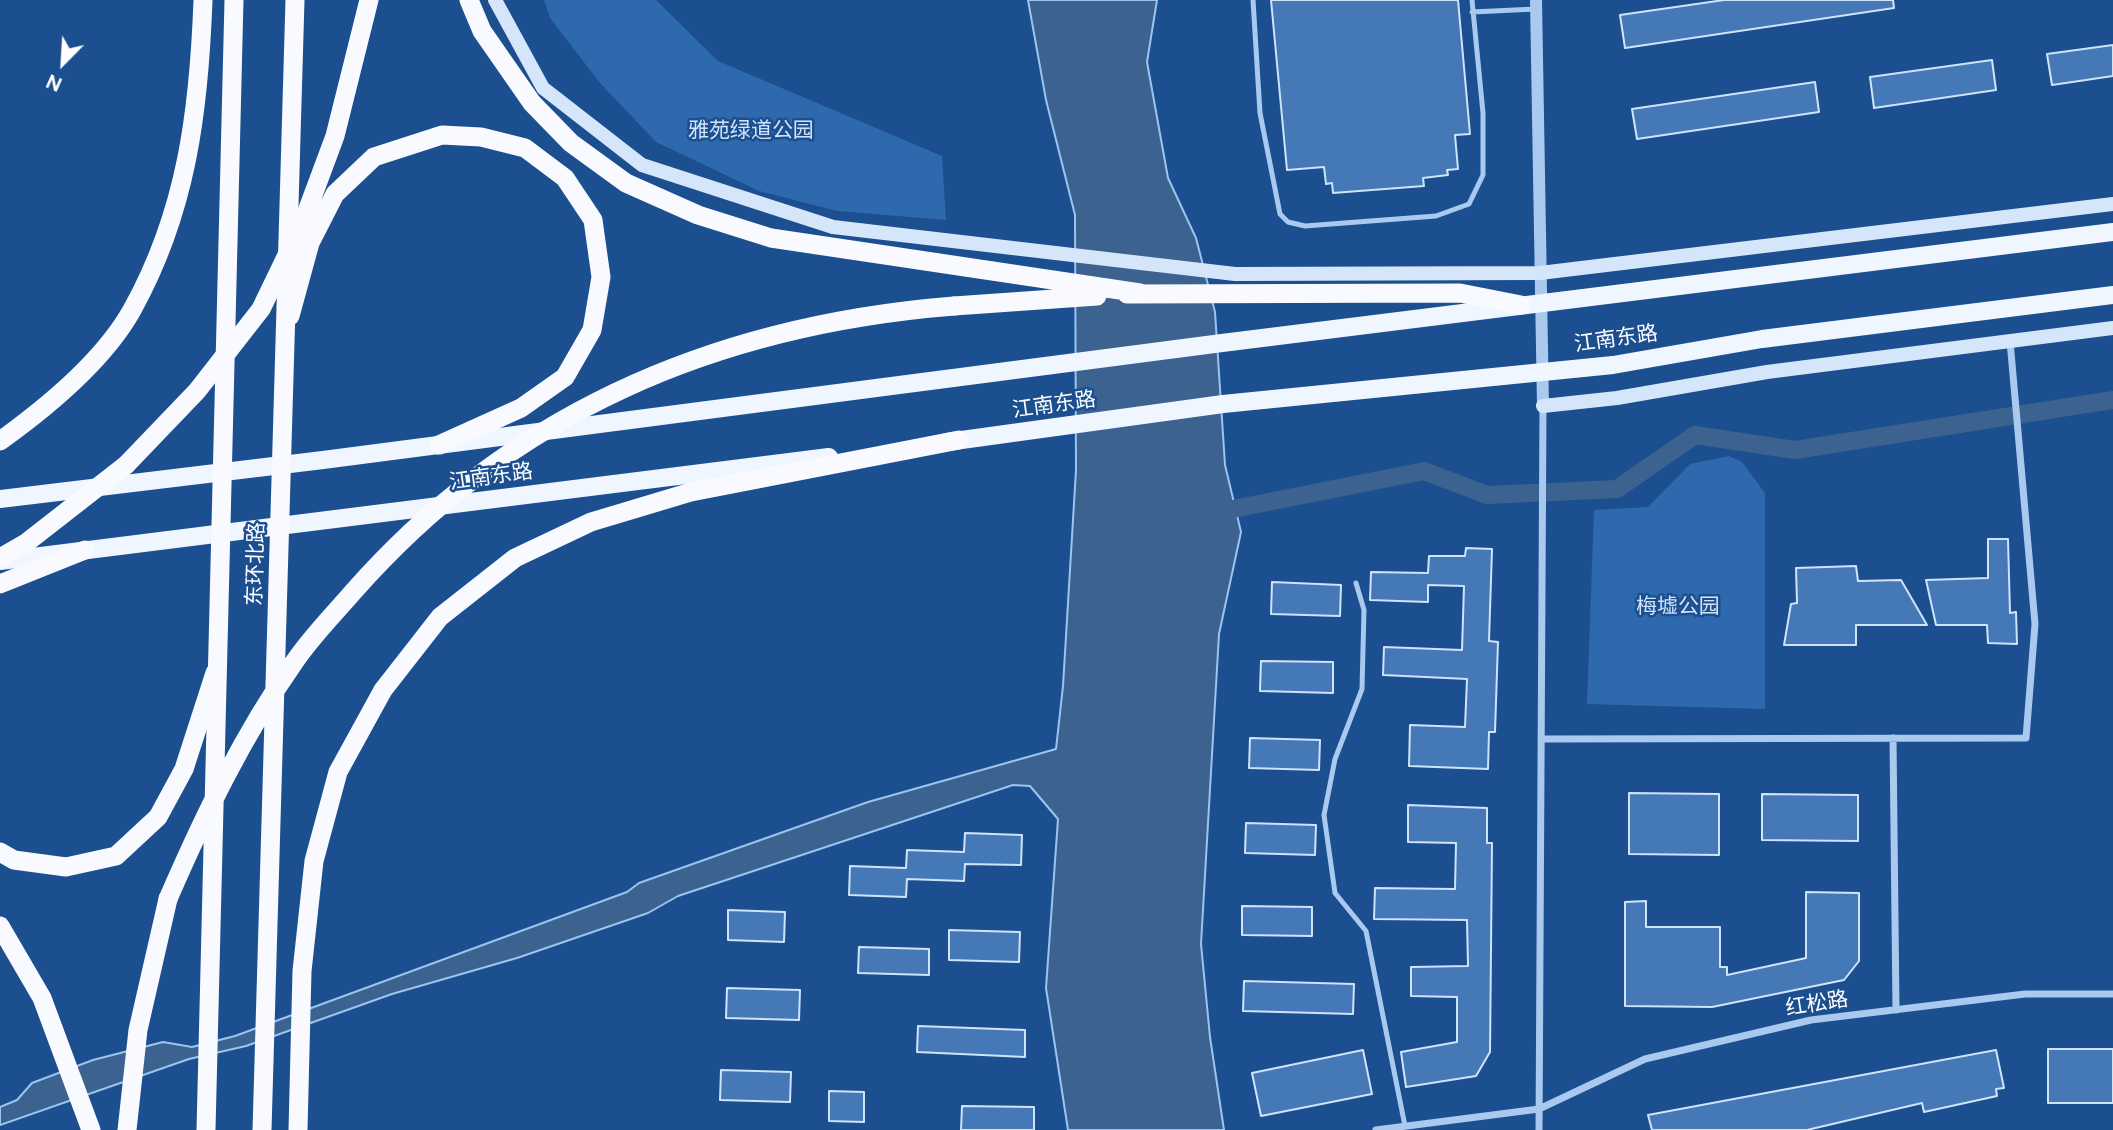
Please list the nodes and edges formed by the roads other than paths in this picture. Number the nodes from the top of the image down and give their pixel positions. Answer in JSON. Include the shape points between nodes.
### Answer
{"nodes":[{"id":1,"x":204,"y":0,"type":"edge"},
{"id":2,"x":234,"y":0,"type":"edge"},
{"id":3,"x":295,"y":0,"type":"edge"},
{"id":4,"x":369,"y":0,"type":"edge"},
{"id":5,"x":470,"y":0,"type":"edge"},
{"id":6,"x":495,"y":0,"type":"edge"},
{"id":7,"x":1253,"y":0,"type":"edge"},
{"id":8,"x":1472,"y":0,"type":"edge"},
{"id":9,"x":1536,"y":4,"type":"edge"},
{"id":10,"x":1472,"y":12,"type":"junction"},
{"id":11,"x":2113,"y":204,"type":"edge"},
{"id":12,"x":2113,"y":232,"type":"edge"},
{"id":13,"x":1540,"y":273,"type":"junction"},
{"id":14,"x":1058,"y":290,"type":"junction"},
{"id":15,"x":2113,"y":295,"type":"edge"},
{"id":16,"x":1530,"y":304,"type":"junction"},
{"id":17,"x":2113,"y":328,"type":"edge"},
{"id":18,"x":286,"y":330,"type":"junction"},
{"id":19,"x":2010,"y":341,"type":"junction"},
{"id":20,"x":1543,"y":372,"type":"junction"},
{"id":21,"x":1543,"y":405,"type":"junction"},
{"id":22,"x":959,"y":440,"type":"junction"},
{"id":23,"x":0,"y":441,"type":"edge"},
{"id":24,"x":439,"y":445,"type":"junction"},
{"id":25,"x":0,"y":499,"type":"edge"},
{"id":26,"x":85,"y":551,"type":"junction"},
{"id":27,"x":0,"y":560,"type":"edge"},
{"id":28,"x":1356,"y":583,"type":"dead end"},
{"id":29,"x":0,"y":584,"type":"edge"},
{"id":30,"x":218,"y":666,"type":"junction"},
{"id":31,"x":1893,"y":738,"type":"junction"},
{"id":32,"x":1541,"y":739,"type":"junction"},
{"id":33,"x":0,"y":852,"type":"edge"},
{"id":34,"x":0,"y":926,"type":"edge"},
{"id":35,"x":2113,"y":994,"type":"edge"},
{"id":36,"x":1896,"y":1010,"type":"junction"},
{"id":37,"x":1539,"y":1109,"type":"junction"},
{"id":38,"x":1405,"y":1126,"type":"junction"},
{"id":39,"x":91,"y":1130,"type":"edge"},
{"id":40,"x":127,"y":1130,"type":"edge"},
{"id":41,"x":206,"y":1130,"type":"edge"},
{"id":42,"x":262,"y":1130,"type":"edge"},
{"id":43,"x":298,"y":1130,"type":"edge"},
{"id":44,"x":1377,"y":1130,"type":"edge"},
{"id":45,"x":1539,"y":1130,"type":"edge"}],
"edges":[{"from":1,"to":23,"type":"highway","via":[[199,92],[176,211],[131,311],[86,369]]},
{"from":2,"to":30,"type":"highway","name":"东环北路","bridge":true},
{"from":3,"to":18,"type":"highway","name":"东环北路","bridge":true},
{"from":4,"to":27,"type":"highway","bridge":true,"via":[[335,136],[303,222],[261,309],[197,391],[126,465]]},
{"from":5,"to":14,"type":"highway","via":[[482,30],[532,103],[572,143],[626,183],[698,215],[771,238]]},
{"from":6,"to":13,"type":"main road","via":[[543,88],[642,165],[833,227],[1235,274]]},
{"from":7,"to":10,"type":"lane","via":[[1260,113],[1280,214],[1288,222],[1305,226],[1436,216],[1469,204],[1483,176],[1483,113]]},
{"from":8,"to":10,"type":"lane"},
{"from":9,"to":10,"type":"lane"},
{"from":9,"to":13,"type":"street"},
{"from":11,"to":13,"type":"main road"},
{"from":12,"to":16,"type":"main road","name":"江南东路"},
{"from":13,"to":16,"type":"street"},
{"from":14,"to":16,"type":"highway","via":[[1460,293]]},
{"from":14,"to":40,"type":"highway","bridge":true,"via":[[804,326],[667,370],[570,414],[460,489],[395,544],[296,659],[246,737],[197,831],[168,899],[152,965],[138,1030]]},
{"from":15,"to":20,"type":"main road","name":"江南东路"},
{"from":16,"to":20,"type":"street"},
{"from":16,"to":24,"type":"main road","name":"江南东路"},
{"from":17,"to":19,"type":"main road"},
{"from":18,"to":24,"type":"highway","bridge":true,"via":[[310,243],[335,194],[374,157],[442,135],[481,137],[525,148],[565,178],[593,220],[601,277],[592,330],[565,377],[521,408]]},
{"from":18,"to":42,"type":"highway","name":"东环北路","bridge":true},
{"from":19,"to":21,"type":"main road"},
{"from":19,"to":31,"type":"street","via":[[2035,624],[2026,738]]},
{"from":20,"to":21,"type":"street"},
{"from":20,"to":22,"type":"main road","name":"江南东路","via":[[1223,404]]},
{"from":21,"to":32,"type":"street"},
{"from":22,"to":26,"type":"main road","name":"江南东路"},
{"from":22,"to":43,"type":"highway","via":[[691,492],[591,522],[515,558],[440,617],[383,690],[338,772],[314,861],[302,971]]},
{"from":24,"to":25,"type":"main road","name":"江南东路"},
{"from":26,"to":27,"type":"main road","name":"江南东路"},
{"from":26,"to":29,"type":"highway"},
{"from":28,"to":38,"type":"lane","via":[[1364,610],[1363,689],[1335,759],[1324,815],[1335,893],[1366,931]]},
{"from":30,"to":33,"type":"highway","bridge":true,"via":[[184,769],[158,817],[116,856],[66,867],[13,860]]},
{"from":30,"to":41,"type":"highway","name":"东环北路","bridge":true},
{"from":31,"to":32,"type":"street"},
{"from":31,"to":36,"type":"street"},
{"from":32,"to":37,"type":"street"},
{"from":34,"to":39,"type":"highway","via":[[42,998]]},
{"from":35,"to":36,"type":"street","name":"红松路","via":[[2025,994]]},
{"from":36,"to":37,"type":"street","name":"红松路","via":[[1811,1020],[1645,1059]]},
{"from":37,"to":38,"type":"street","name":"红松路"},
{"from":37,"to":45,"type":"street"},
{"from":38,"to":44,"type":"street","name":"红松路"}]}
